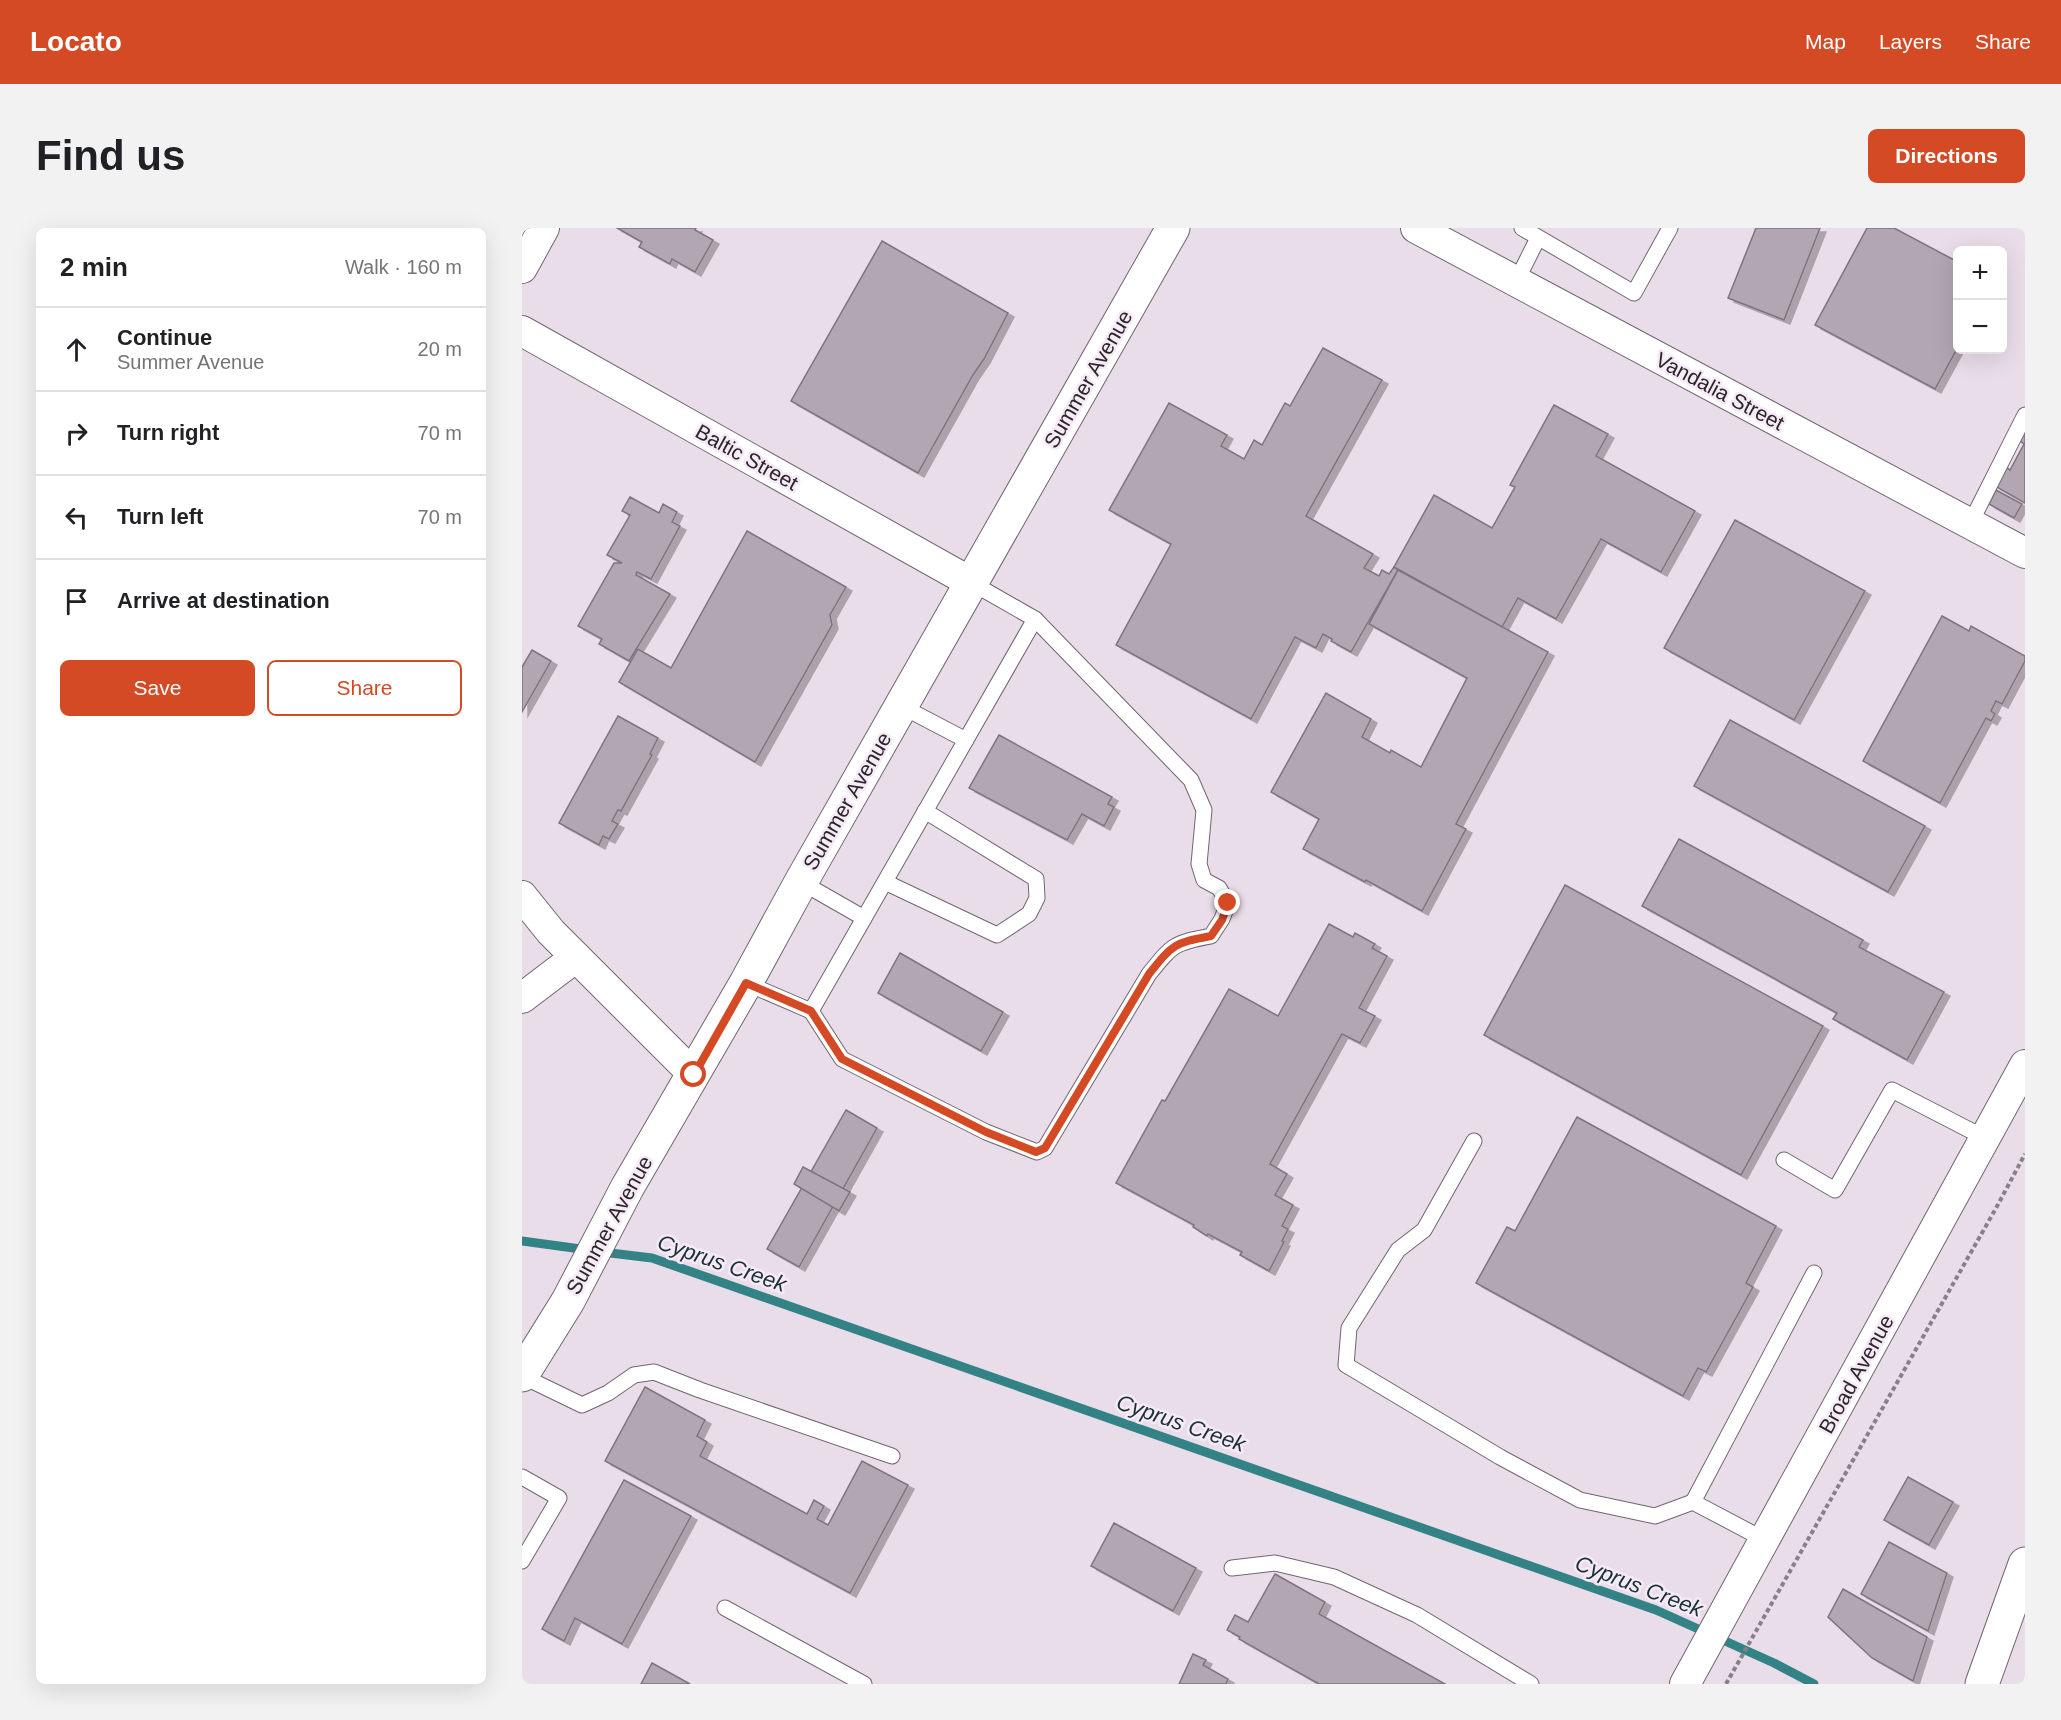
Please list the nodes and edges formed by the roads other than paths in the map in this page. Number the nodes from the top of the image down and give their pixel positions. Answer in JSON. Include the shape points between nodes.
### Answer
{"nodes":[{"id":1,"x":544,"y":228,"type":"edge"},
{"id":2,"x":1173,"y":228,"type":"edge"},
{"id":3,"x":1416,"y":228,"type":"edge"},
{"id":4,"x":1522,"y":228,"type":"edge"},
{"id":5,"x":1670,"y":228,"type":"edge"},
{"id":6,"x":1539,"y":238,"type":"junction"},
{"id":7,"x":522,"y":268,"type":"edge"},
{"id":8,"x":1516,"y":282,"type":"junction"},
{"id":9,"x":522,"y":331,"type":"edge"},
{"id":10,"x":2025,"y":415,"type":"edge"},
{"id":11,"x":1970,"y":524,"type":"junction"},
{"id":12,"x":2025,"y":553,"type":"edge"},
{"id":13,"x":972,"y":583,"type":"junction"},
{"id":14,"x":1035,"y":619,"type":"junction"},
{"id":15,"x":901,"y":706,"type":"junction"},
{"id":16,"x":966,"y":740,"type":"junction"},
{"id":17,"x":925,"y":811,"type":"junction"},
{"id":18,"x":801,"y":882,"type":"junction"},
{"id":19,"x":885,"y":882,"type":"junction"},
{"id":20,"x":522,"y":896,"type":"edge"},
{"id":21,"x":864,"y":918,"type":"junction"},
{"id":22,"x":576,"y":957,"type":"junction"},
{"id":23,"x":746,"y":983,"type":"junction"},
{"id":24,"x":522,"y":998,"type":"edge"},
{"id":25,"x":811,"y":1011,"type":"junction"},
{"id":26,"x":2025,"y":1065,"type":"edge"},
{"id":27,"x":694,"y":1075,"type":"junction"},
{"id":28,"x":1985,"y":1138,"type":"junction"},
{"id":29,"x":1474,"y":1141,"type":"dead end"},
{"id":30,"x":1784,"y":1160,"type":"dead end"},
{"id":31,"x":1814,"y":1273,"type":"dead end"},
{"id":32,"x":522,"y":1375,"type":"edge"},
{"id":33,"x":892,"y":1456,"type":"dead end"},
{"id":34,"x":522,"y":1477,"type":"edge"},
{"id":35,"x":1693,"y":1502,"type":"junction"},
{"id":36,"x":1765,"y":1540,"type":"junction"},
{"id":37,"x":522,"y":1561,"type":"edge"},
{"id":38,"x":2025,"y":1564,"type":"edge"},
{"id":39,"x":1232,"y":1568,"type":"dead end"},
{"id":40,"x":725,"y":1608,"type":"dead end"},
{"id":41,"x":1687,"y":1681,"type":"edge"},
{"id":42,"x":864,"y":1684,"type":"edge"},
{"id":43,"x":1531,"y":1684,"type":"edge"},
{"id":44,"x":1982,"y":1684,"type":"edge"}],
"edges":[{"from":1,"to":7,"type":"street"},
{"from":2,"to":13,"type":"main road","name":"Summer Avenue"},
{"from":3,"to":8,"type":"street","name":"Vandalia Street"},
{"from":4,"to":6,"type":"lane"},
{"from":5,"to":6,"type":"lane","via":[[1634,293]]},
{"from":6,"to":8,"type":"lane"},
{"from":8,"to":11,"type":"street","name":"Vandalia Street"},
{"from":9,"to":13,"type":"street","name":"Baltic Street"},
{"from":10,"to":11,"type":"lane"},
{"from":11,"to":12,"type":"street","name":"Vandalia Street"},
{"from":13,"to":14,"type":"lane"},
{"from":13,"to":15,"type":"main road","name":"Summer Avenue"},
{"from":14,"to":16,"type":"lane"},
{"from":14,"to":25,"type":"lane","via":[[1191,780],[1204,810],[1199,864],[1204,880],[1219,888],[1228,903],[1222,920],[1211,936],[1180,942],[1149,974],[1045,1148],[1036,1152],[986,1132],[842,1059]]},
{"from":15,"to":16,"type":"lane"},
{"from":15,"to":18,"type":"main road","name":"Summer Avenue"},
{"from":16,"to":17,"type":"lane"},
{"from":17,"to":19,"type":"lane"},
{"from":17,"to":19,"type":"lane","via":[[1036,879],[1037,898],[1029,914],[997,935]]},
{"from":18,"to":21,"type":"lane"},
{"from":18,"to":23,"type":"main road","name":"Summer Avenue"},
{"from":19,"to":21,"type":"lane"},
{"from":20,"to":22,"type":"street"},
{"from":21,"to":25,"type":"lane"},
{"from":22,"to":24,"type":"street"},
{"from":22,"to":27,"type":"street"},
{"from":23,"to":25,"type":"lane"},
{"from":23,"to":27,"type":"main road","name":"Summer Avenue"},
{"from":26,"to":28,"type":"street","name":"Broad Avenue"},
{"from":27,"to":32,"type":"main road","name":"Summer Avenue","via":[[627,1188],[568,1301]]},
{"from":28,"to":30,"type":"lane","via":[[1892,1090],[1835,1190]]},
{"from":28,"to":36,"type":"street","name":"Broad Avenue"},
{"from":29,"to":35,"type":"lane","via":[[1424,1230],[1398,1250],[1349,1328],[1346,1365],[1580,1500],[1655,1516]]},
{"from":31,"to":35,"type":"lane"},
{"from":32,"to":33,"type":"lane","via":[[582,1406],[634,1375],[654,1372]]},
{"from":34,"to":37,"type":"lane","via":[[559,1498]]},
{"from":35,"to":36,"type":"lane"},
{"from":36,"to":41,"type":"street","name":"Broad Avenue"},
{"from":38,"to":44,"type":"main road"},
{"from":39,"to":43,"type":"lane","via":[[1275,1563],[1334,1577],[1417,1615]]},
{"from":40,"to":42,"type":"lane"}]}
